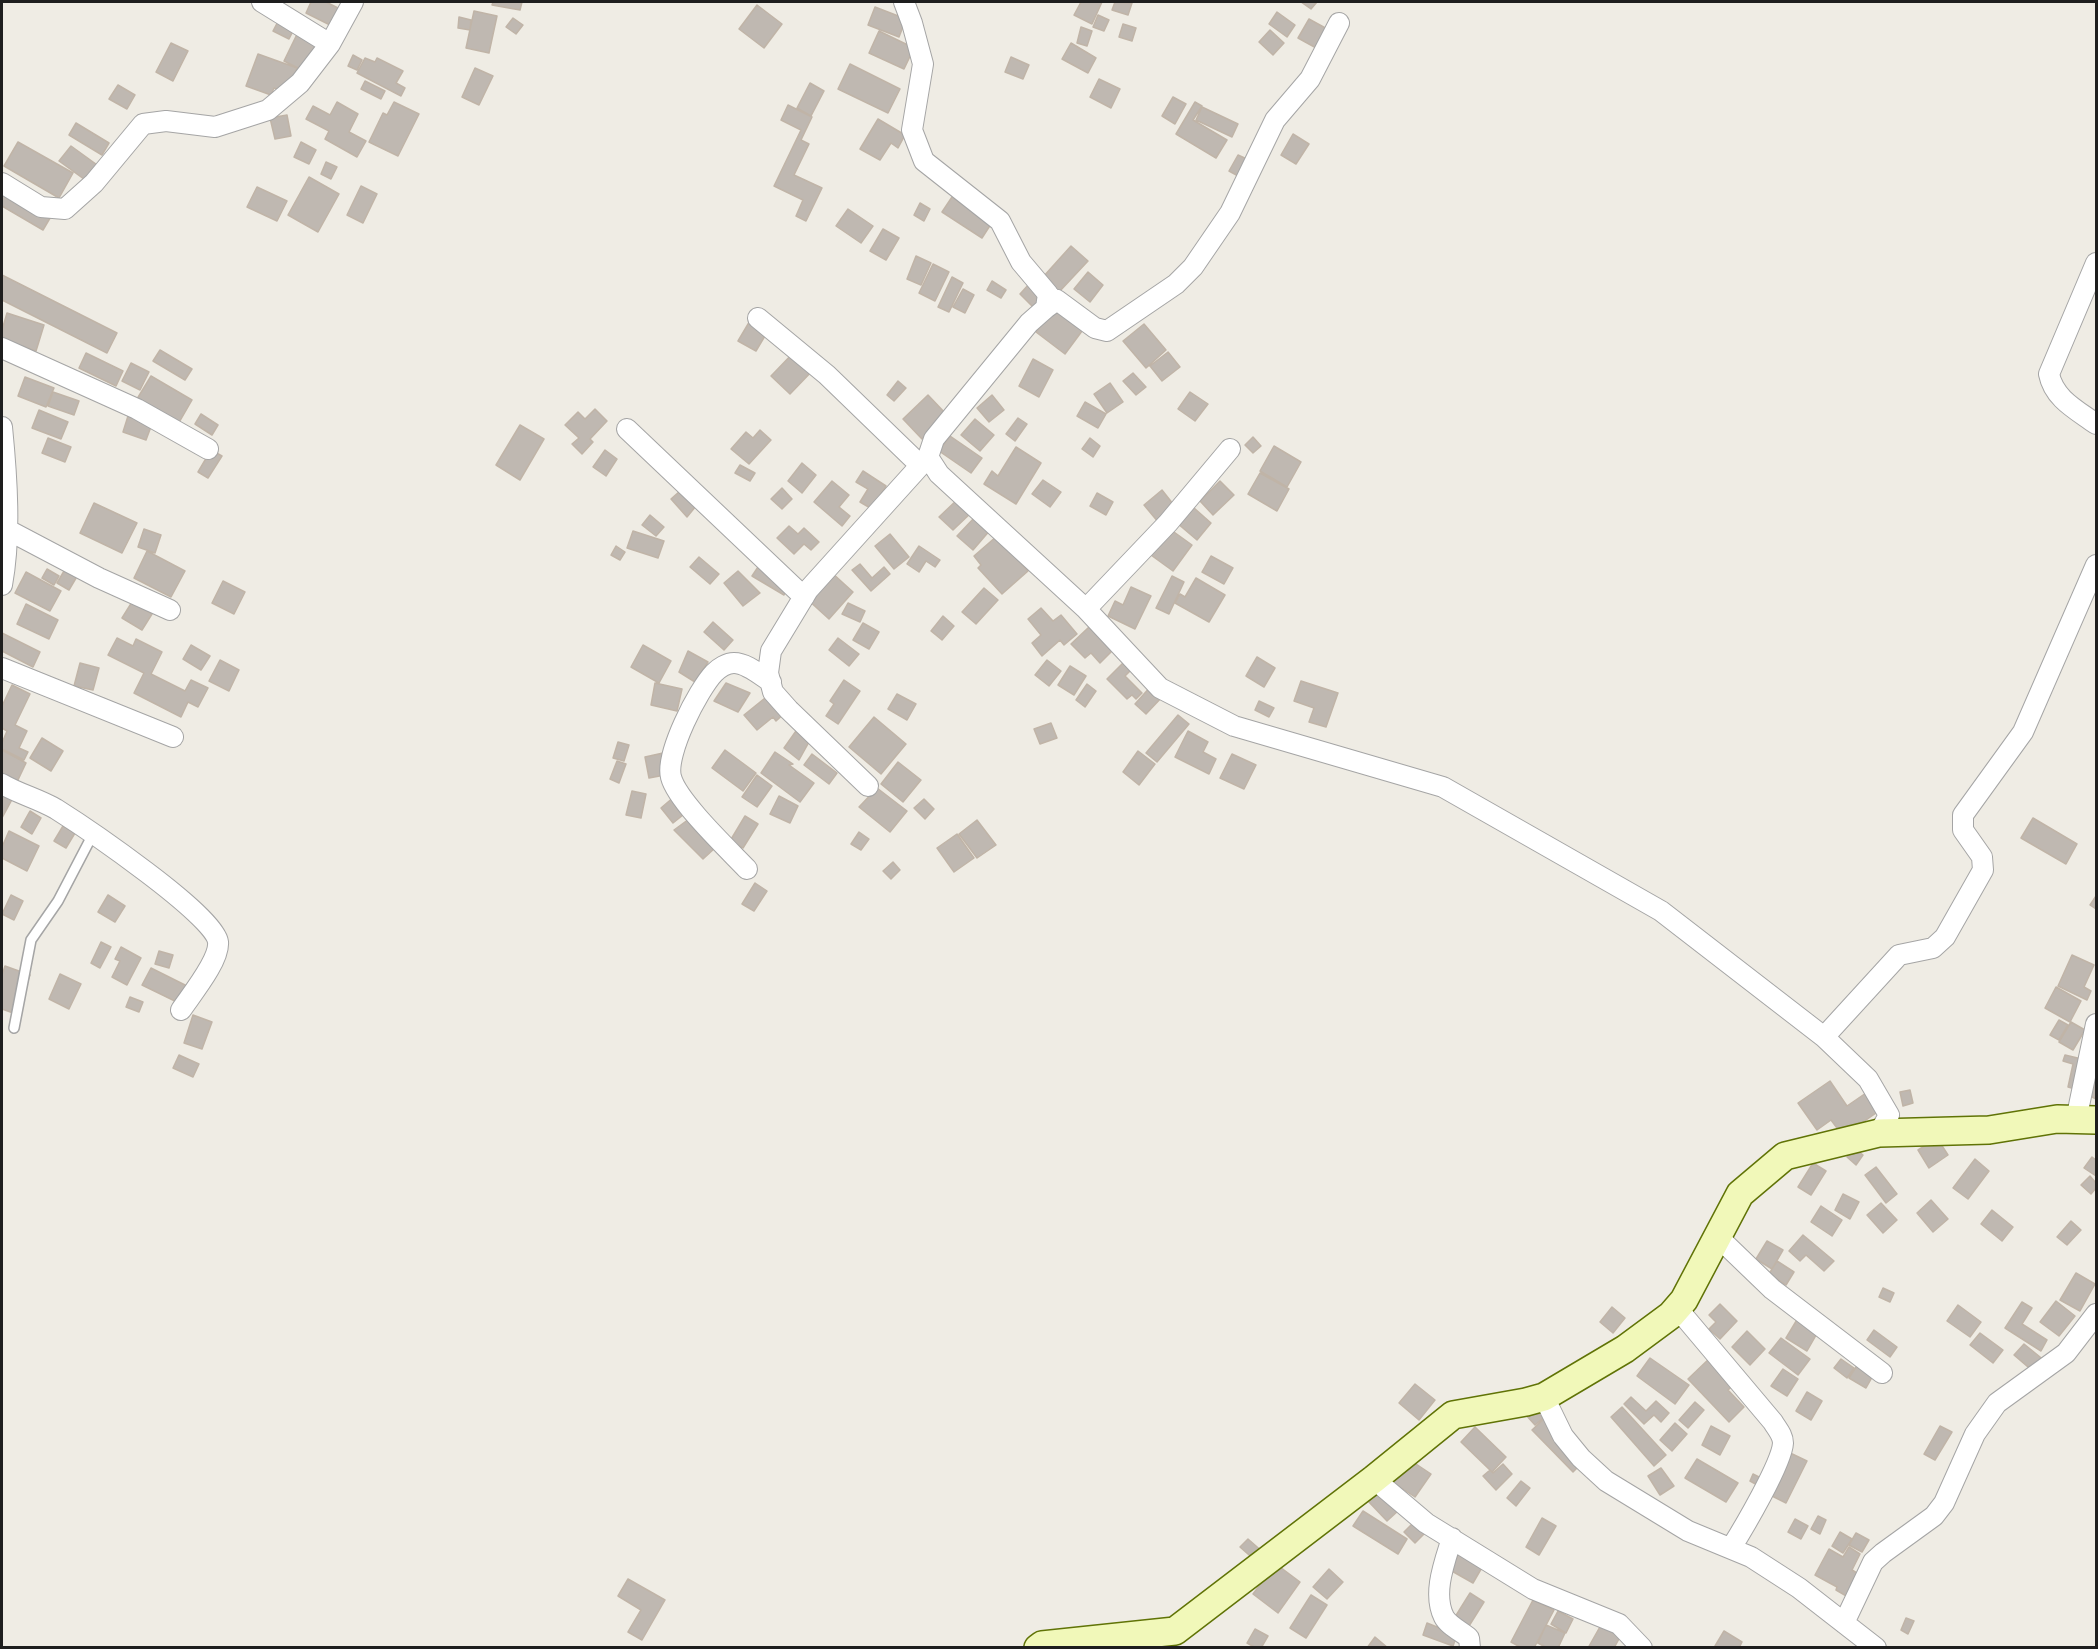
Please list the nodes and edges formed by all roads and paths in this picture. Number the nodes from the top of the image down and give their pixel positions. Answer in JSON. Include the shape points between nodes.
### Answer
{"nodes":[{"id":1,"x":262,"y":2,"type":"edge"},
{"id":2,"x":353,"y":2,"type":"edge"},
{"id":3,"x":904,"y":2,"type":"edge"},
{"id":4,"x":1339,"y":22,"type":"dead end"},
{"id":5,"x":330,"y":44,"type":"junction"},
{"id":6,"x":2,"y":183,"type":"edge"},
{"id":7,"x":2097,"y":263,"type":"edge"},
{"id":8,"x":1046,"y":308,"type":"junction"},
{"id":9,"x":759,"y":318,"type":"dead end"},
{"id":10,"x":2,"y":348,"type":"edge"},
{"id":11,"x":2097,"y":424,"type":"edge"},
{"id":12,"x":2,"y":427,"type":"edge"},
{"id":13,"x":627,"y":429,"type":"dead end"},
{"id":14,"x":1230,"y":448,"type":"dead end"},
{"id":15,"x":208,"y":449,"type":"dead end"},
{"id":16,"x":924,"y":461,"type":"junction"},
{"id":17,"x":6,"y":529,"type":"junction"},
{"id":18,"x":2097,"y":565,"type":"edge"},
{"id":19,"x":2,"y":585,"type":"edge"},
{"id":20,"x":804,"y":597,"type":"junction"},
{"id":21,"x":1086,"y":609,"type":"junction"},
{"id":22,"x":170,"y":610,"type":"dead end"},
{"id":23,"x":2,"y":668,"type":"edge"},
{"id":24,"x":771,"y":682,"type":"junction"},
{"id":25,"x":173,"y":736,"type":"dead end"},
{"id":26,"x":2,"y":784,"type":"edge"},
{"id":27,"x":868,"y":786,"type":"dead end"},
{"id":28,"x":93,"y":834,"type":"junction"},
{"id":29,"x":747,"y":869,"type":"dead end"},
{"id":30,"x":181,"y":1010,"type":"dead end"},
{"id":31,"x":2097,"y":1024,"type":"edge"},
{"id":32,"x":14,"y":1028,"type":"dead end"},
{"id":33,"x":1824,"y":1037,"type":"junction"},
{"id":34,"x":2086,"y":1120,"type":"edge"},
{"id":35,"x":1879,"y":1132,"type":"junction"},
{"id":36,"x":1718,"y":1237,"type":"junction"},
{"id":37,"x":1677,"y":1308,"type":"junction"},
{"id":38,"x":2097,"y":1314,"type":"edge"},
{"id":39,"x":1882,"y":1372,"type":"dead end"},
{"id":40,"x":1544,"y":1397,"type":"junction"},
{"id":41,"x":1374,"y":1479,"type":"junction"},
{"id":42,"x":1452,"y":1538,"type":"junction"},
{"id":43,"x":1731,"y":1548,"type":"junction"},
{"id":44,"x":1844,"y":1623,"type":"junction"},
{"id":45,"x":1038,"y":1647,"type":"edge"},
{"id":46,"x":1470,"y":1647,"type":"edge"},
{"id":47,"x":1642,"y":1647,"type":"edge"},
{"id":48,"x":1875,"y":1647,"type":"edge"}],
"edges":[{"from":1,"to":5,"type":"street"},
{"from":2,"to":5,"type":"street"},
{"from":3,"to":8,"type":"street","via":[[923,64],[912,130],[924,161],[1000,222],[1021,262],[1048,294]]},
{"from":4,"to":8,"type":"street","via":[[1310,79],[1275,120],[1230,213],[1193,267],[1176,284],[1107,331],[1095,328],[1057,300]]},
{"from":5,"to":6,"type":"street","via":[[300,83],[268,110],[215,127],[166,121],[143,124],[94,183],[65,209],[41,207]]},
{"from":7,"to":11,"type":"street","via":[[2049,374],[2052,387],[2065,402]]},
{"from":8,"to":16,"type":"street","via":[[1029,323],[934,440]]},
{"from":9,"to":16,"type":"street"},
{"from":10,"to":15,"type":"street","via":[[137,409]]},
{"from":12,"to":17,"type":"street"},
{"from":13,"to":20,"type":"street"},
{"from":14,"to":21,"type":"street","via":[[1168,523]]},
{"from":16,"to":20,"type":"street"},
{"from":16,"to":21,"type":"street"},
{"from":17,"to":19,"type":"street","via":[[7,558]]},
{"from":17,"to":22,"type":"street"},
{"from":18,"to":33,"type":"street","via":[[2023,732],[1963,815],[1963,831],[1982,857],[1983,870],[1945,937],[1933,948],[1899,955]]},
{"from":20,"to":24,"type":"street","via":[[771,651]]},
{"from":21,"to":33,"type":"street","via":[[1160,688],[1234,726],[1443,787],[1660,911]]},
{"from":23,"to":25,"type":"street"},
{"from":24,"to":27,"type":"street","via":[[773,692],[789,710]]},
{"from":24,"to":29,"type":"street","via":[[735,663],[714,673],[691,708],[671,764],[671,777],[678,792]]},
{"from":26,"to":28,"type":"street","via":[[53,808]]},
{"from":28,"to":30,"type":"street","via":[[179,898],[218,939],[218,948],[207,970]]},
{"from":28,"to":32,"type":"lane","via":[[58,901],[31,940]]},
{"from":31,"to":34,"type":"street"},
{"from":33,"to":35,"type":"street","via":[[1868,1079],[1889,1115]]},
{"from":34,"to":35,"type":"street","via":[[2056,1119],[1989,1130]]},
{"from":35,"to":36,"type":"street","via":[[1785,1156],[1740,1194]]},
{"from":36,"to":37,"type":"street"},
{"from":36,"to":39,"type":"street","via":[[1772,1289]]},
{"from":37,"to":40,"type":"street","via":[[1624,1349]]},
{"from":37,"to":43,"type":"street","via":[[1782,1436],[1778,1462]]},
{"from":38,"to":44,"type":"street","via":[[2066,1353],[1997,1403],[1974,1434],[1944,1503],[1934,1516],[1873,1562]]},
{"from":40,"to":41,"type":"street","via":[[1453,1415]]},
{"from":40,"to":43,"type":"street","via":[[1563,1436],[1606,1481],[1688,1531]]},
{"from":41,"to":42,"type":"street","via":[[1426,1523]]},
{"from":41,"to":45,"type":"street","via":[[1175,1631]]},
{"from":42,"to":46,"type":"street","via":[[1441,1579],[1440,1600],[1444,1618],[1469,1638]]},
{"from":42,"to":47,"type":"street","via":[[1533,1588],[1619,1624]]},
{"from":43,"to":44,"type":"street","via":[[1798,1588]]},
{"from":44,"to":48,"type":"street"}]}
